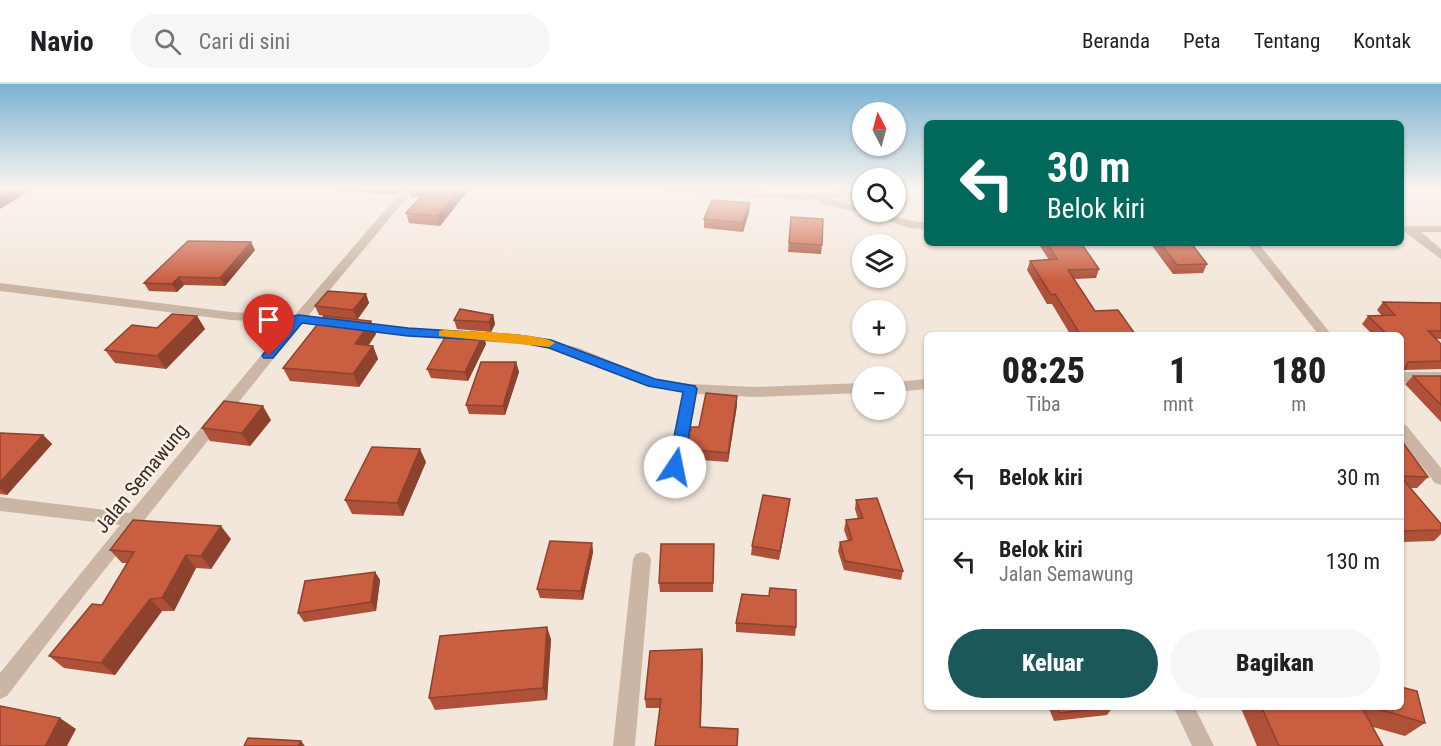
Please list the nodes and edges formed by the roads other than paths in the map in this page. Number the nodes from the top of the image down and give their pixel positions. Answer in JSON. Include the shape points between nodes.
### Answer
{"nodes":[{"id":1,"x":383,"y":219,"type":"edge"},
{"id":2,"x":900,"y":222,"type":"edge"},
{"id":3,"x":924,"y":226,"type":"edge"},
{"id":4,"x":1405,"y":229,"type":"edge"},
{"id":5,"x":1441,"y":229,"type":"edge"},
{"id":6,"x":1254,"y":246,"type":"edge"},
{"id":7,"x":1441,"y":255,"type":"edge"},
{"id":8,"x":0,"y":287,"type":"edge"},
{"id":9,"x":299,"y":319,"type":"junction"},
{"id":10,"x":1323,"y":332,"type":"edge"},
{"id":11,"x":1404,"y":377,"type":"edge"},
{"id":12,"x":1441,"y":377,"type":"edge"},
{"id":13,"x":924,"y":384,"type":"edge"},
{"id":14,"x":906,"y":386,"type":"edge"},
{"id":15,"x":852,"y":388,"type":"edge"},
{"id":16,"x":691,"y":389,"type":"junction"},
{"id":17,"x":1404,"y":433,"type":"edge"},
{"id":18,"x":675,"y":467,"type":"dead end"},
{"id":19,"x":1441,"y":479,"type":"edge"},
{"id":20,"x":0,"y":504,"type":"edge"},
{"id":21,"x":134,"y":520,"type":"junction"},
{"id":22,"x":642,"y":559,"type":"dead end"},
{"id":23,"x":0,"y":689,"type":"edge"},
{"id":24,"x":1185,"y":710,"type":"edge"},
{"id":25,"x":624,"y":746,"type":"edge"},
{"id":26,"x":1203,"y":746,"type":"edge"}],
"edges":[{"from":1,"to":9,"type":"street","name":"Jalan Semawung"},
{"from":2,"to":3,"type":"street"},
{"from":4,"to":5,"type":"street"},
{"from":4,"to":7,"type":"street"},
{"from":6,"to":10,"type":"street"},
{"from":8,"to":9,"type":"street","via":[[231,316]]},
{"from":9,"to":16,"type":"street","via":[[551,344],[653,383]]},
{"from":9,"to":21,"type":"street","name":"Jalan Semawung"},
{"from":11,"to":12,"type":"street"},
{"from":13,"to":14,"type":"street"},
{"from":15,"to":16,"type":"street","via":[[755,392]]},
{"from":16,"to":18,"type":"street"},
{"from":17,"to":19,"type":"street"},
{"from":20,"to":21,"type":"street"},
{"from":21,"to":23,"type":"street","name":"Jalan Semawung"},
{"from":22,"to":25,"type":"street"},
{"from":24,"to":26,"type":"street"}]}
